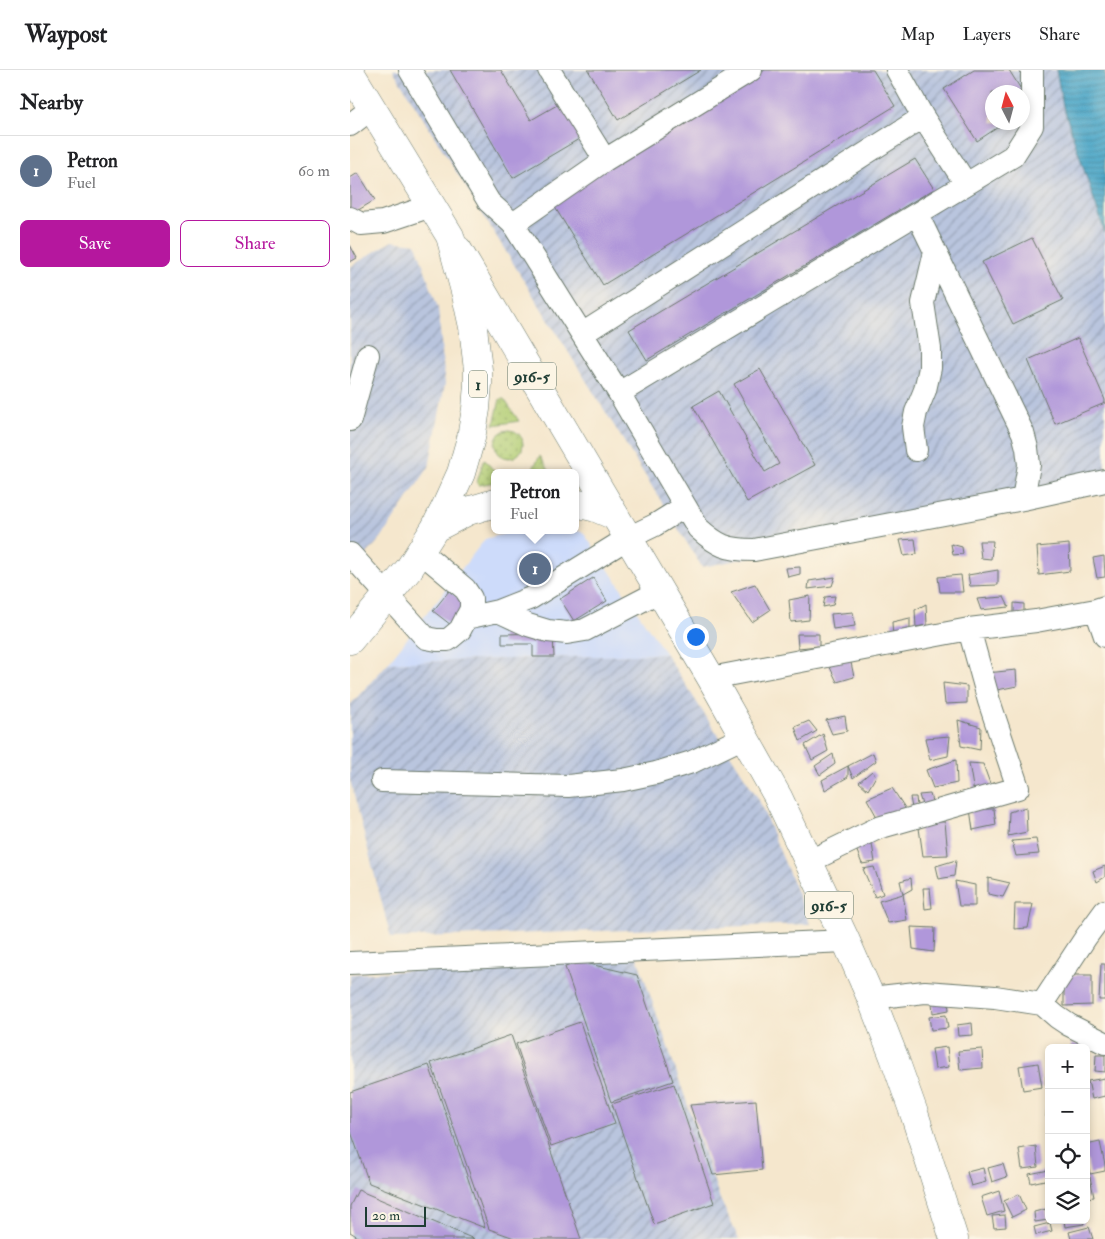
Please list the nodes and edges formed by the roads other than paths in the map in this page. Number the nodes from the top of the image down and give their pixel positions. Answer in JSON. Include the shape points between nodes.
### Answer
{"nodes":[{"id":1,"x":410,"y":70,"type":"edge"},
{"id":2,"x":549,"y":70,"type":"edge"},
{"id":3,"x":751,"y":70,"type":"edge"},
{"id":4,"x":897,"y":70,"type":"edge"},
{"id":5,"x":1032,"y":70,"type":"edge"},
{"id":6,"x":350,"y":72,"type":"edge"},
{"id":7,"x":372,"y":108,"type":"junction"},
{"id":8,"x":923,"y":117,"type":"junction"},
{"id":9,"x":350,"y":125,"type":"edge"},
{"id":10,"x":605,"y":160,"type":"junction"},
{"id":11,"x":966,"y":184,"type":"junction"},
{"id":12,"x":431,"y":206,"type":"junction"},
{"id":13,"x":917,"y":214,"type":"junction"},
{"id":14,"x":350,"y":218,"type":"edge"},
{"id":15,"x":513,"y":224,"type":"junction"},
{"id":16,"x":450,"y":236,"type":"junction"},
{"id":17,"x":935,"y":252,"type":"junction"},
{"id":18,"x":582,"y":334,"type":"junction"},
{"id":19,"x":368,"y":355,"type":"dead end"},
{"id":20,"x":619,"y":393,"type":"junction"},
{"id":21,"x":350,"y":420,"type":"edge"},
{"id":22,"x":916,"y":450,"type":"dead end"},
{"id":23,"x":1105,"y":481,"type":"edge"},
{"id":24,"x":1023,"y":499,"type":"junction"},
{"id":25,"x":491,"y":504,"type":"edge"},
{"id":26,"x":579,"y":504,"type":"edge"},
{"id":27,"x":684,"y":507,"type":"junction"},
{"id":28,"x":622,"y":527,"type":"junction"},
{"id":29,"x":435,"y":528,"type":"junction"},
{"id":30,"x":421,"y":552,"type":"junction"},
{"id":31,"x":350,"y":554,"type":"edge"},
{"id":32,"x":660,"y":591,"type":"junction"},
{"id":33,"x":388,"y":595,"type":"junction"},
{"id":34,"x":1100,"y":608,"type":"edge"},
{"id":35,"x":498,"y":611,"type":"junction"},
{"id":36,"x":466,"y":618,"type":"junction"},
{"id":37,"x":969,"y":629,"type":"junction"},
{"id":38,"x":1105,"y":636,"type":"edge"},
{"id":39,"x":350,"y":640,"type":"edge"},
{"id":40,"x":711,"y":678,"type":"junction"},
{"id":41,"x":744,"y":737,"type":"junction"},
{"id":42,"x":382,"y":781,"type":"dead end"},
{"id":43,"x":808,"y":862,"type":"junction"},
{"id":44,"x":1105,"y":911,"type":"edge"},
{"id":45,"x":846,"y":941,"type":"junction"},
{"id":46,"x":350,"y":963,"type":"edge"},
{"id":47,"x":871,"y":998,"type":"junction"},
{"id":48,"x":1042,"y":1004,"type":"junction"},
{"id":49,"x":1105,"y":1043,"type":"edge"},
{"id":50,"x":954,"y":1239,"type":"edge"}],
"edges":[{"from":1,"to":15,"type":"street","via":[[488,202]]},
{"from":2,"to":10,"type":"street"},
{"from":3,"to":10,"type":"street"},
{"from":4,"to":8,"type":"street"},
{"from":5,"to":11,"type":"street","via":[[1032,126],[1013,156]]},
{"from":6,"to":7,"type":"main road","number":"1"},
{"from":7,"to":9,"type":"street"},
{"from":7,"to":12,"type":"main road","number":"1"},
{"from":8,"to":11,"type":"street"},
{"from":8,"to":18,"type":"street"},
{"from":10,"to":15,"type":"street"},
{"from":11,"to":13,"type":"street"},
{"from":12,"to":14,"type":"street","via":[[383,222],[361,224]]},
{"from":12,"to":16,"type":"main road","number":"1"},
{"from":13,"to":17,"type":"street"},
{"from":13,"to":20,"type":"street"},
{"from":15,"to":18,"type":"street"},
{"from":16,"to":28,"type":"main road","number":"916-5"},
{"from":16,"to":29,"type":"main road","number":"1","via":[[473,327],[478,393],[466,458]]},
{"from":17,"to":22,"type":"street","via":[[923,303],[930,368],[913,427]]},
{"from":17,"to":24,"type":"street","via":[[1023,433],[1029,465]]},
{"from":18,"to":20,"type":"street"},
{"from":19,"to":21,"type":"street"},
{"from":20,"to":27,"type":"street"},
{"from":23,"to":24,"type":"street"},
{"from":24,"to":27,"type":"street","via":[[754,550],[725,547],[710,539]]},
{"from":25,"to":29,"type":"main road","via":[[468,511]]},
{"from":26,"to":28,"type":"main road","via":[[596,508]]},
{"from":27,"to":28,"type":"street","via":[[655,525]]},
{"from":28,"to":32,"type":"main road","number":"916-5"},
{"from":28,"to":35,"type":"street","via":[[531,598]]},
{"from":29,"to":30,"type":"main road","number":"1"},
{"from":30,"to":33,"type":"main road","number":"1"},
{"from":30,"to":36,"type":"street","via":[[466,590],[471,598],[471,609]]},
{"from":31,"to":33,"type":"street"},
{"from":32,"to":35,"type":"street","via":[[585,630],[566,633],[528,625]]},
{"from":32,"to":40,"type":"main road","number":"916-5"},
{"from":33,"to":36,"type":"street","via":[[426,638],[448,640],[460,630]]},
{"from":33,"to":39,"type":"main road","number":"1"},
{"from":34,"to":37,"type":"street","via":[[1036,621]]},
{"from":34,"to":38,"type":"street"},
{"from":35,"to":36,"type":"street"},
{"from":37,"to":40,"type":"street"},
{"from":37,"to":43,"type":"street","via":[[1018,788],[878,828]]},
{"from":40,"to":41,"type":"main road","number":"916-5"},
{"from":41,"to":42,"type":"street","via":[[692,762],[614,781],[568,786]]},
{"from":41,"to":43,"type":"main road","number":"916-5","via":[[778,797]]},
{"from":43,"to":45,"type":"main road","number":"916-5"},
{"from":44,"to":48,"type":"street"},
{"from":45,"to":46,"type":"street"},
{"from":45,"to":47,"type":"main road","number":"916-5"},
{"from":47,"to":48,"type":"street","via":[[925,992]]},
{"from":47,"to":50,"type":"main road","number":"916-5","via":[[915,1116]]},
{"from":48,"to":49,"type":"street","via":[[1069,1025]]}]}
